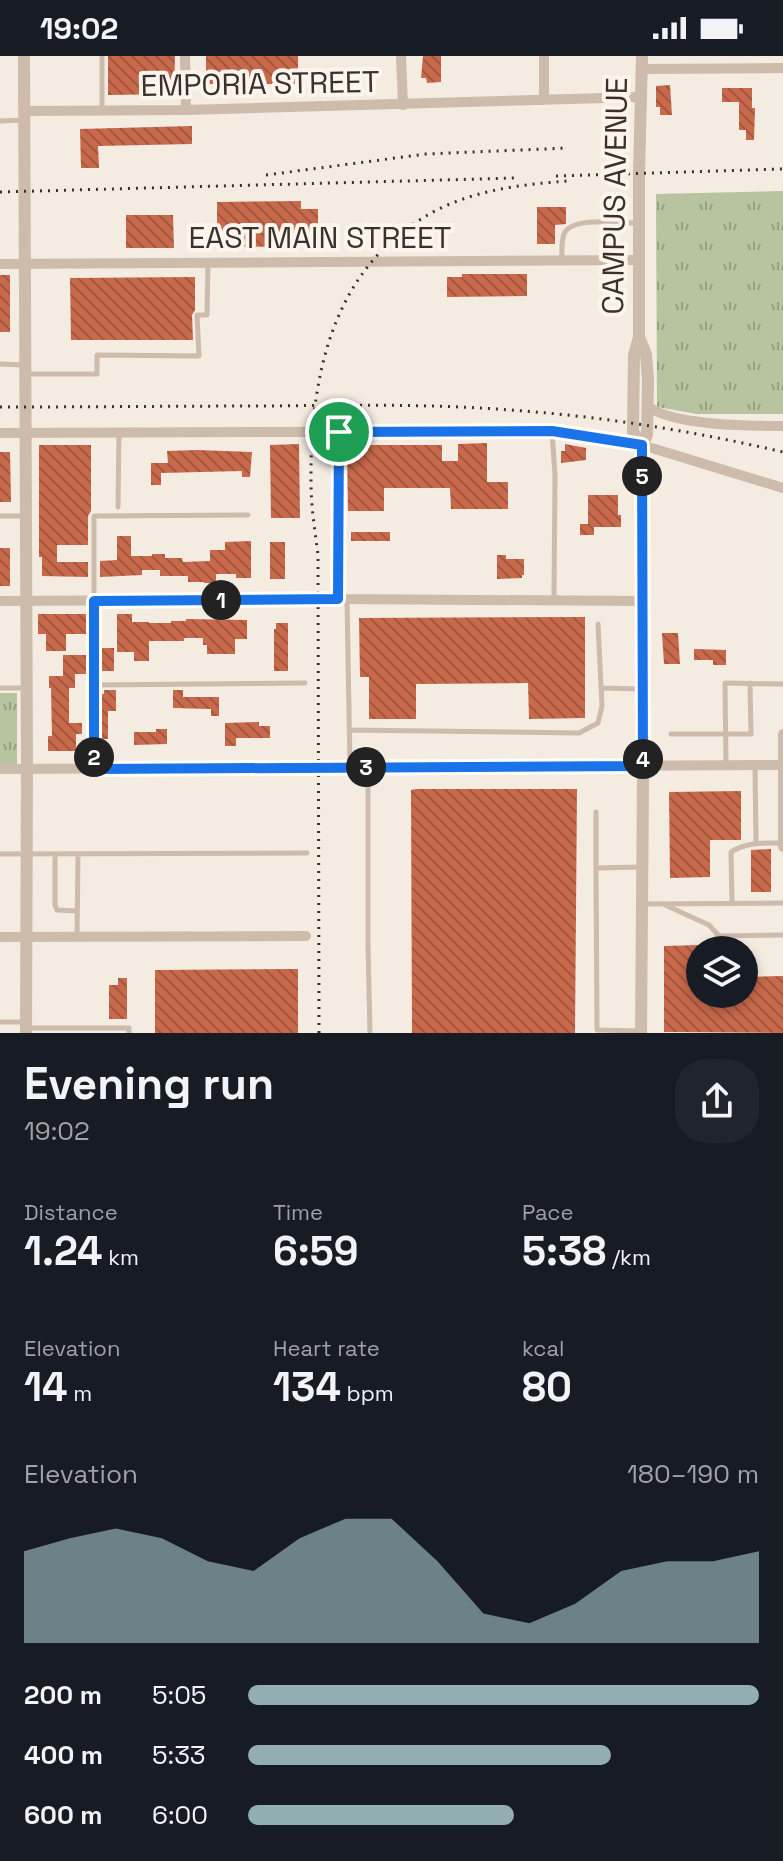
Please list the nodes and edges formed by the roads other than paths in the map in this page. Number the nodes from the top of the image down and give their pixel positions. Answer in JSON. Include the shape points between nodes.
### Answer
{"nodes":[{"id":1,"x":24,"y":56,"type":"edge"},
{"id":2,"x":102,"y":56,"type":"edge"},
{"id":3,"x":185,"y":56,"type":"edge"},
{"id":4,"x":401,"y":56,"type":"edge"},
{"id":5,"x":544,"y":56,"type":"edge"},
{"id":6,"x":712,"y":56,"type":"edge"},
{"id":7,"x":642,"y":63,"type":"edge"},
{"id":8,"x":783,"y":68,"type":"edge"},
{"id":9,"x":712,"y":69,"type":"junction"},
{"id":10,"x":640,"y":97,"type":"junction"},
{"id":11,"x":544,"y":100,"type":"junction"},
{"id":12,"x":403,"y":105,"type":"junction"},
{"id":13,"x":102,"y":110,"type":"junction"},
{"id":14,"x":186,"y":110,"type":"junction"},
{"id":15,"x":24,"y":115,"type":"junction"},
{"id":16,"x":0,"y":121,"type":"edge"},
{"id":17,"x":639,"y":223,"type":"junction"},
{"id":18,"x":639,"y":260,"type":"junction"},
{"id":19,"x":562,"y":261,"type":"junction"},
{"id":20,"x":208,"y":263,"type":"junction"},
{"id":21,"x":0,"y":264,"type":"edge"},
{"id":22,"x":25,"y":264,"type":"junction"},
{"id":23,"x":639,"y":337,"type":"junction"},
{"id":24,"x":0,"y":364,"type":"edge"},
{"id":25,"x":25,"y":369,"type":"junction"},
{"id":26,"x":648,"y":406,"type":"junction"},
{"id":27,"x":783,"y":426,"type":"edge"},
{"id":28,"x":552,"y":431,"type":"junction"},
{"id":29,"x":119,"y":432,"type":"junction"},
{"id":30,"x":339,"y":432,"type":"junction"},
{"id":31,"x":0,"y":433,"type":"edge"},
{"id":32,"x":26,"y":433,"type":"junction"},
{"id":33,"x":642,"y":445,"type":"junction"},
{"id":34,"x":783,"y":488,"type":"edge"},
{"id":35,"x":118,"y":507,"type":"dead end"},
{"id":36,"x":248,"y":515,"type":"dead end"},
{"id":37,"x":0,"y":516,"type":"edge"},
{"id":38,"x":25,"y":516,"type":"junction"},
{"id":39,"x":343,"y":599,"type":"junction"},
{"id":40,"x":554,"y":600,"type":"junction"},
{"id":41,"x":0,"y":601,"type":"edge"},
{"id":42,"x":25,"y":601,"type":"junction"},
{"id":43,"x":94,"y":601,"type":"junction"},
{"id":44,"x":642,"y":601,"type":"junction"},
{"id":45,"x":598,"y":624,"type":"dead end"},
{"id":46,"x":305,"y":683,"type":"dead end"},
{"id":47,"x":750,"y":683,"type":"junction"},
{"id":48,"x":783,"y":684,"type":"edge"},
{"id":49,"x":94,"y":685,"type":"junction"},
{"id":50,"x":0,"y":688,"type":"edge"},
{"id":51,"x":26,"y":688,"type":"junction"},
{"id":52,"x":601,"y":688,"type":"junction"},
{"id":53,"x":643,"y":689,"type":"junction"},
{"id":54,"x":349,"y":730,"type":"junction"},
{"id":55,"x":671,"y":734,"type":"dead end"},
{"id":56,"x":726,"y":734,"type":"junction"},
{"id":57,"x":783,"y":734,"type":"edge"},
{"id":58,"x":755,"y":765,"type":"junction"},
{"id":59,"x":783,"y":765,"type":"edge"},
{"id":60,"x":643,"y":766,"type":"junction"},
{"id":61,"x":726,"y":766,"type":"junction"},
{"id":62,"x":350,"y":767,"type":"junction"},
{"id":63,"x":368,"y":767,"type":"junction"},
{"id":64,"x":0,"y":769,"type":"edge"},
{"id":65,"x":27,"y":769,"type":"junction"},
{"id":66,"x":94,"y":769,"type":"junction"},
{"id":67,"x":596,"y":812,"type":"dead end"},
{"id":68,"x":756,"y":843,"type":"junction"},
{"id":69,"x":783,"y":845,"type":"edge"},
{"id":70,"x":78,"y":853,"type":"junction"},
{"id":71,"x":307,"y":853,"type":"dead end"},
{"id":72,"x":0,"y":854,"type":"edge"},
{"id":73,"x":26,"y":854,"type":"junction"},
{"id":74,"x":55,"y":854,"type":"junction"},
{"id":75,"x":642,"y":867,"type":"junction"},
{"id":76,"x":596,"y":868,"type":"junction"},
{"id":77,"x":732,"y":903,"type":"junction"},
{"id":78,"x":783,"y":903,"type":"edge"},
{"id":79,"x":642,"y":904,"type":"junction"},
{"id":80,"x":661,"y":904,"type":"junction"},
{"id":81,"x":77,"y":911,"type":"junction"},
{"id":82,"x":783,"y":935,"type":"edge"},
{"id":83,"x":306,"y":936,"type":"dead end"},
{"id":84,"x":0,"y":937,"type":"edge"},
{"id":85,"x":25,"y":937,"type":"junction"},
{"id":86,"x":77,"y":937,"type":"junction"},
{"id":87,"x":0,"y":1022,"type":"edge"},
{"id":88,"x":26,"y":1028,"type":"edge"},
{"id":89,"x":597,"y":1032,"type":"edge"},
{"id":90,"x":641,"y":1032,"type":"edge"},
{"id":91,"x":129,"y":1033,"type":"edge"},
{"id":92,"x":370,"y":1033,"type":"edge"}],
"edges":[{"from":1,"to":15,"type":"street"},
{"from":2,"to":13,"type":"lane"},
{"from":3,"to":14,"type":"street"},
{"from":4,"to":12,"type":"street"},
{"from":5,"to":11,"type":"street"},
{"from":6,"to":9,"type":"lane"},
{"from":7,"to":9,"type":"street"},
{"from":7,"to":10,"type":"street","name":"CAMPUS AVENUE"},
{"from":8,"to":9,"type":"street"},
{"from":10,"to":11,"type":"street","name":"EMPORIA STREET"},
{"from":10,"to":17,"type":"street","name":"CAMPUS AVENUE"},
{"from":11,"to":12,"type":"street","name":"EMPORIA STREET"},
{"from":12,"to":14,"type":"street","name":"EMPORIA STREET"},
{"from":13,"to":14,"type":"street","name":"EMPORIA STREET"},
{"from":13,"to":15,"type":"street","name":"EMPORIA STREET"},
{"from":15,"to":16,"type":"lane"},
{"from":15,"to":22,"type":"street"},
{"from":17,"to":18,"type":"street","name":"CAMPUS AVENUE"},
{"from":17,"to":19,"type":"lane","via":[[571,225],[563,236]]},
{"from":18,"to":19,"type":"street","name":"EAST MAIN STREET"},
{"from":18,"to":23,"type":"street","name":"CAMPUS AVENUE"},
{"from":19,"to":20,"type":"street","name":"EAST MAIN STREET"},
{"from":20,"to":22,"type":"street","name":"EAST MAIN STREET"},
{"from":20,"to":25,"type":"lane","via":[[207,315],[197,315],[199,356],[97,355],[97,374]]},
{"from":21,"to":22,"type":"street","name":"EAST MAIN STREET"},
{"from":22,"to":25,"type":"street"},
{"from":23,"to":26,"type":"street","name":"CAMPUS AVENUE","via":[[646,354]]},
{"from":23,"to":33,"type":"street","name":"CAMPUS AVENUE","via":[[633,432]]},
{"from":24,"to":25,"type":"lane"},
{"from":25,"to":32,"type":"street"},
{"from":26,"to":27,"type":"street","via":[[690,420]]},
{"from":26,"to":33,"type":"street","name":"CAMPUS AVENUE"},
{"from":28,"to":30,"type":"street"},
{"from":28,"to":33,"type":"street"},
{"from":28,"to":40,"type":"lane"},
{"from":29,"to":30,"type":"street"},
{"from":29,"to":32,"type":"street"},
{"from":29,"to":35,"type":"lane"},
{"from":30,"to":39,"type":"street"},
{"from":31,"to":32,"type":"street"},
{"from":32,"to":38,"type":"street"},
{"from":33,"to":34,"type":"street"},
{"from":33,"to":44,"type":"street","name":"CAMPUS AVENUE"},
{"from":36,"to":43,"type":"lane","via":[[94,516]]},
{"from":37,"to":38,"type":"lane"},
{"from":38,"to":42,"type":"street"},
{"from":39,"to":40,"type":"street"},
{"from":39,"to":43,"type":"street"},
{"from":39,"to":54,"type":"lane"},
{"from":40,"to":44,"type":"street"},
{"from":41,"to":42,"type":"street"},
{"from":42,"to":43,"type":"street"},
{"from":42,"to":51,"type":"street"},
{"from":43,"to":49,"type":"lane"},
{"from":44,"to":53,"type":"street","name":"CAMPUS AVENUE"},
{"from":45,"to":52,"type":"lane"},
{"from":46,"to":49,"type":"lane"},
{"from":47,"to":48,"type":"lane"},
{"from":47,"to":56,"type":"lane","via":[[725,683]]},
{"from":47,"to":56,"type":"lane","via":[[751,734]]},
{"from":49,"to":66,"type":"lane"},
{"from":50,"to":51,"type":"lane"},
{"from":51,"to":65,"type":"street"},
{"from":52,"to":53,"type":"lane"},
{"from":52,"to":54,"type":"lane","via":[[598,723],[579,733]]},
{"from":53,"to":60,"type":"street","name":"CAMPUS AVENUE"},
{"from":54,"to":62,"type":"lane"},
{"from":55,"to":56,"type":"lane"},
{"from":56,"to":61,"type":"lane"},
{"from":57,"to":59,"type":"street"},
{"from":58,"to":59,"type":"street"},
{"from":58,"to":61,"type":"street"},
{"from":58,"to":68,"type":"lane"},
{"from":59,"to":69,"type":"street"},
{"from":60,"to":61,"type":"street"},
{"from":60,"to":63,"type":"street"},
{"from":60,"to":75,"type":"street","name":"CAMPUS AVENUE"},
{"from":62,"to":63,"type":"street"},
{"from":62,"to":66,"type":"street"},
{"from":63,"to":92,"type":"lane"},
{"from":64,"to":65,"type":"street"},
{"from":65,"to":66,"type":"street"},
{"from":65,"to":73,"type":"street"},
{"from":67,"to":76,"type":"lane"},
{"from":68,"to":69,"type":"lane"},
{"from":68,"to":77,"type":"lane","via":[[731,852]]},
{"from":70,"to":71,"type":"lane"},
{"from":70,"to":74,"type":"lane"},
{"from":70,"to":81,"type":"lane"},
{"from":72,"to":73,"type":"lane"},
{"from":73,"to":74,"type":"lane"},
{"from":73,"to":85,"type":"street"},
{"from":74,"to":81,"type":"lane","via":[[55,905],[57,910]]},
{"from":75,"to":76,"type":"lane"},
{"from":75,"to":79,"type":"street","name":"CAMPUS AVENUE"},
{"from":76,"to":89,"type":"lane"},
{"from":77,"to":78,"type":"lane"},
{"from":77,"to":80,"type":"lane"},
{"from":79,"to":80,"type":"lane"},
{"from":79,"to":90,"type":"street","name":"CAMPUS AVENUE"},
{"from":80,"to":82,"type":"lane","via":[[709,925],[719,936]]},
{"from":81,"to":86,"type":"lane"},
{"from":83,"to":86,"type":"street"},
{"from":84,"to":85,"type":"street"},
{"from":85,"to":86,"type":"street"},
{"from":85,"to":88,"type":"street"},
{"from":87,"to":88,"type":"lane"},
{"from":88,"to":91,"type":"lane","via":[[129,1028]]},
{"from":89,"to":90,"type":"lane"}]}
